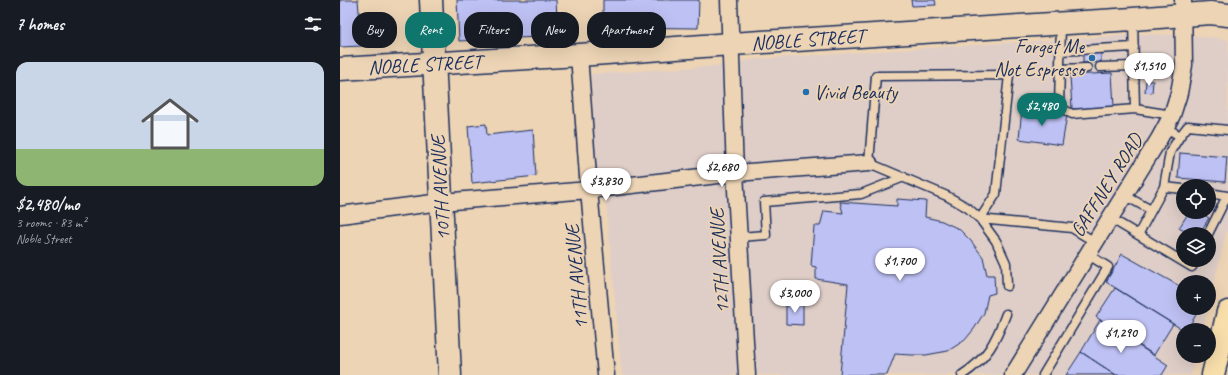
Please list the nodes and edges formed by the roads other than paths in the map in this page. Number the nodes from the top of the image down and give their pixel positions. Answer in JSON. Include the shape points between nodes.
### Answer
{"nodes":[{"id":1,"x":431,"y":0,"type":"edge"},
{"id":2,"x":729,"y":0,"type":"edge"},
{"id":3,"x":1184,"y":8,"type":"edge"},
{"id":4,"x":1228,"y":15,"type":"edge"},
{"id":5,"x":1133,"y":19,"type":"junction"},
{"id":6,"x":1061,"y":23,"type":"junction"},
{"id":7,"x":731,"y":44,"type":"junction"},
{"id":8,"x":1134,"y":47,"type":"junction"},
{"id":9,"x":1060,"y":51,"type":"junction"},
{"id":10,"x":579,"y":55,"type":"junction"},
{"id":11,"x":433,"y":64,"type":"junction"},
{"id":12,"x":1134,"y":66,"type":"junction"},
{"id":13,"x":1100,"y":67,"type":"dead end"},
{"id":14,"x":1059,"y":68,"type":"junction"},
{"id":15,"x":1087,"y":68,"type":"dead end"},
{"id":16,"x":340,"y":69,"type":"edge"},
{"id":17,"x":1135,"y":109,"type":"junction"},
{"id":18,"x":1168,"y":121,"type":"junction"},
{"id":19,"x":1228,"y":130,"type":"edge"},
{"id":20,"x":1180,"y":136,"type":"junction"},
{"id":21,"x":869,"y":162,"type":"junction"},
{"id":22,"x":735,"y":173,"type":"junction"},
{"id":23,"x":904,"y":177,"type":"junction"},
{"id":24,"x":1164,"y":187,"type":"junction"},
{"id":25,"x":1176,"y":189,"type":"edge"},
{"id":26,"x":589,"y":190,"type":"junction"},
{"id":27,"x":1216,"y":194,"type":"edge"},
{"id":28,"x":1124,"y":195,"type":"junction"},
{"id":29,"x":441,"y":202,"type":"junction"},
{"id":30,"x":1151,"y":210,"type":"junction"},
{"id":31,"x":340,"y":215,"type":"edge"},
{"id":32,"x":1110,"y":218,"type":"junction"},
{"id":33,"x":1216,"y":218,"type":"edge"},
{"id":34,"x":980,"y":219,"type":"junction"},
{"id":35,"x":1138,"y":235,"type":"junction"},
{"id":36,"x":739,"y":237,"type":"junction"},
{"id":37,"x":1091,"y":248,"type":"junction"},
{"id":38,"x":1176,"y":258,"type":"edge"},
{"id":39,"x":1007,"y":286,"type":"dead end"},
{"id":40,"x":1228,"y":312,"type":"edge"},
{"id":41,"x":1006,"y":314,"type":"dead end"},
{"id":42,"x":450,"y":375,"type":"edge"},
{"id":43,"x":606,"y":375,"type":"edge"},
{"id":44,"x":747,"y":375,"type":"edge"},
{"id":45,"x":962,"y":375,"type":"edge"},
{"id":46,"x":1013,"y":375,"type":"edge"},
{"id":47,"x":1043,"y":375,"type":"edge"},
{"id":48,"x":1213,"y":375,"type":"edge"}],
"edges":[{"from":1,"to":11,"type":"street","name":"10TH AVENUE"},
{"from":2,"to":7,"type":"street","name":"12TH AVENUE"},
{"from":3,"to":4,"type":"street","name":"NOBLE STREET"},
{"from":3,"to":5,"type":"street","name":"NOBLE STREET"},
{"from":3,"to":18,"type":"street","name":"GAFFNEY ROAD","via":[[1184,65]]},
{"from":5,"to":6,"type":"street","name":"NOBLE STREET"},
{"from":5,"to":8,"type":"lane"},
{"from":6,"to":7,"type":"street","name":"NOBLE STREET"},
{"from":6,"to":9,"type":"lane"},
{"from":7,"to":10,"type":"street","name":"NOBLE STREET"},
{"from":7,"to":22,"type":"street","name":"12TH AVENUE"},
{"from":8,"to":9,"type":"lane"},
{"from":8,"to":12,"type":"lane"},
{"from":9,"to":14,"type":"lane"},
{"from":10,"to":11,"type":"street","name":"NOBLE STREET"},
{"from":10,"to":26,"type":"street","name":"11TH AVENUE"},
{"from":11,"to":16,"type":"street","name":"NOBLE STREET"},
{"from":11,"to":29,"type":"street","name":"10TH AVENUE"},
{"from":12,"to":13,"type":"lane"},
{"from":12,"to":17,"type":"lane"},
{"from":14,"to":15,"type":"lane"},
{"from":14,"to":17,"type":"lane","via":[[1059,107],[1072,114]]},
{"from":17,"to":18,"type":"lane"},
{"from":18,"to":20,"type":"lane"},
{"from":18,"to":28,"type":"street","name":"GAFFNEY ROAD"},
{"from":19,"to":20,"type":"lane","via":[[1188,126]]},
{"from":20,"to":24,"type":"lane","via":[[1170,152]]},
{"from":21,"to":22,"type":"street"},
{"from":21,"to":23,"type":"lane"},
{"from":21,"to":34,"type":"lane","via":[[876,76],[1009,75],[996,194]]},
{"from":22,"to":26,"type":"street"},
{"from":22,"to":36,"type":"street","name":"12TH AVENUE"},
{"from":23,"to":34,"type":"lane","via":[[947,196],[968,208]]},
{"from":23,"to":36,"type":"lane","via":[[862,194],[764,202],[766,235]]},
{"from":24,"to":25,"type":"lane"},
{"from":24,"to":30,"type":"lane"},
{"from":26,"to":29,"type":"street"},
{"from":26,"to":43,"type":"street","name":"11TH AVENUE"},
{"from":27,"to":33,"type":"lane","via":[[1227,196]]},
{"from":28,"to":30,"type":"lane"},
{"from":28,"to":32,"type":"street","name":"GAFFNEY ROAD"},
{"from":29,"to":31,"type":"street"},
{"from":29,"to":42,"type":"street","name":"10TH AVENUE"},
{"from":30,"to":35,"type":"lane"},
{"from":32,"to":35,"type":"lane"},
{"from":32,"to":37,"type":"street","name":"GAFFNEY ROAD"},
{"from":34,"to":37,"type":"lane","via":[[1072,228]]},
{"from":34,"to":39,"type":"lane","via":[[996,241],[1006,263]]},
{"from":35,"to":38,"type":"lane"},
{"from":36,"to":44,"type":"street","name":"12TH AVENUE"},
{"from":37,"to":46,"type":"street","name":"GAFFNEY ROAD"},
{"from":37,"to":47,"type":"lane","via":[[1108,267]]},
{"from":40,"to":48,"type":"main road"},
{"from":41,"to":45,"type":"lane","via":[[999,334],[988,351],[975,367]]}]}
